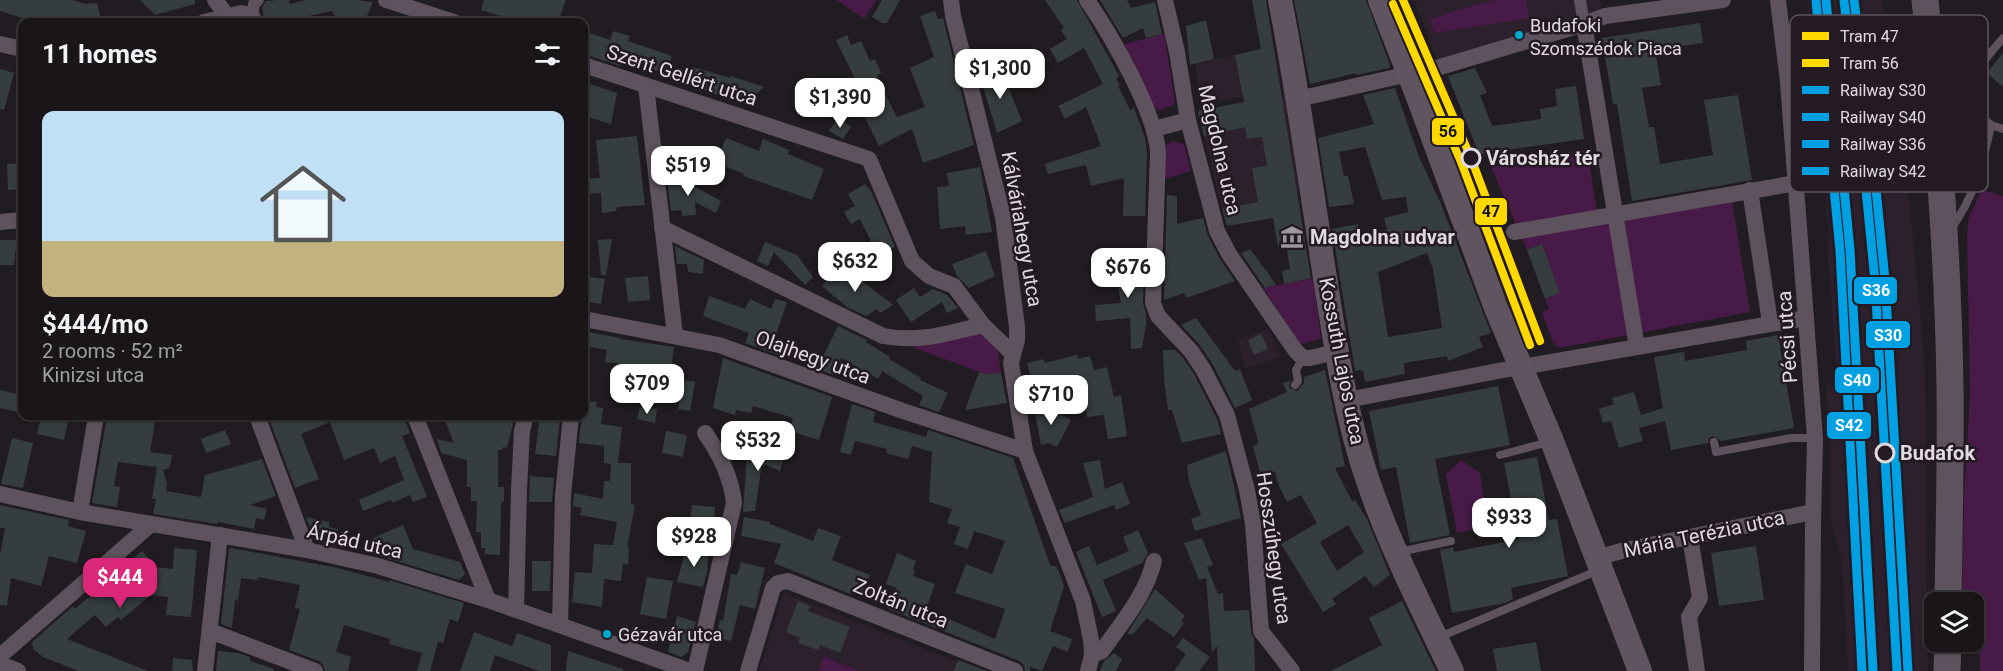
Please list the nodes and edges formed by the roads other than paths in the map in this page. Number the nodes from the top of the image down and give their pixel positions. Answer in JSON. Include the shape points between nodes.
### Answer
{"nodes":[{"id":1,"x":215,"y":0,"type":"edge"},
{"id":2,"x":386,"y":0,"type":"edge"},
{"id":3,"x":951,"y":0,"type":"edge"},
{"id":4,"x":1087,"y":0,"type":"edge"},
{"id":5,"x":1165,"y":0,"type":"edge"},
{"id":6,"x":1280,"y":0,"type":"edge"},
{"id":7,"x":1380,"y":0,"type":"edge"},
{"id":8,"x":1580,"y":0,"type":"edge"},
{"id":9,"x":1723,"y":0,"type":"edge"},
{"id":10,"x":1778,"y":0,"type":"edge"},
{"id":11,"x":1925,"y":0,"type":"edge"},
{"id":12,"x":255,"y":13,"type":"edge"},
{"id":13,"x":1927,"y":15,"type":"edge"},
{"id":14,"x":410,"y":16,"type":"edge"},
{"id":15,"x":228,"y":17,"type":"junction"},
{"id":16,"x":223,"y":18,"type":"edge"},
{"id":17,"x":1584,"y":24,"type":"junction"},
{"id":18,"x":2003,"y":39,"type":"edge"},
{"id":19,"x":0,"y":44,"type":"edge"},
{"id":20,"x":18,"y":48,"type":"edge"},
{"id":21,"x":1988,"y":57,"type":"edge"},
{"id":22,"x":588,"y":66,"type":"edge"},
{"id":23,"x":1408,"y":73,"type":"junction"},
{"id":24,"x":646,"y":86,"type":"junction"},
{"id":25,"x":1298,"y":99,"type":"junction"},
{"id":26,"x":1188,"y":120,"type":"junction"},
{"id":27,"x":1790,"y":122,"type":"edge"},
{"id":28,"x":1988,"y":123,"type":"edge"},
{"id":29,"x":1991,"y":125,"type":"junction"},
{"id":30,"x":1154,"y":129,"type":"junction"},
{"id":31,"x":2003,"y":129,"type":"edge"},
{"id":32,"x":1988,"y":141,"type":"edge"},
{"id":33,"x":1790,"y":184,"type":"edge"},
{"id":34,"x":1750,"y":190,"type":"junction"},
{"id":35,"x":1797,"y":192,"type":"edge"},
{"id":36,"x":1941,"y":192,"type":"edge"},
{"id":37,"x":1973,"y":192,"type":"edge"},
{"id":38,"x":1615,"y":214,"type":"junction"},
{"id":39,"x":18,"y":220,"type":"edge"},
{"id":40,"x":0,"y":222,"type":"edge"},
{"id":41,"x":662,"y":228,"type":"junction"},
{"id":42,"x":1514,"y":232,"type":"dead end"},
{"id":43,"x":1944,"y":238,"type":"junction"},
{"id":44,"x":1806,"y":318,"type":"junction"},
{"id":45,"x":588,"y":320,"type":"edge"},
{"id":46,"x":1770,"y":323,"type":"junction"},
{"id":47,"x":983,"y":324,"type":"junction"},
{"id":48,"x":675,"y":335,"type":"junction"},
{"id":49,"x":1637,"y":347,"type":"junction"},
{"id":50,"x":1336,"y":352,"type":"junction"},
{"id":51,"x":1012,"y":353,"type":"junction"},
{"id":52,"x":1303,"y":358,"type":"junction"},
{"id":53,"x":1520,"y":368,"type":"junction"},
{"id":54,"x":1294,"y":386,"type":"dead end"},
{"id":55,"x":1347,"y":400,"type":"junction"},
{"id":56,"x":95,"y":420,"type":"edge"},
{"id":57,"x":258,"y":420,"type":"edge"},
{"id":58,"x":417,"y":420,"type":"edge"},
{"id":59,"x":525,"y":420,"type":"edge"},
{"id":60,"x":571,"y":420,"type":"edge"},
{"id":61,"x":705,"y":433,"type":"dead end"},
{"id":62,"x":1815,"y":438,"type":"junction"},
{"id":63,"x":1552,"y":441,"type":"junction"},
{"id":64,"x":1714,"y":442,"type":"dead end"},
{"id":65,"x":1025,"y":451,"type":"junction"},
{"id":66,"x":1500,"y":455,"type":"dead end"},
{"id":67,"x":0,"y":494,"type":"edge"},
{"id":68,"x":80,"y":512,"type":"junction"},
{"id":69,"x":1813,"y":512,"type":"junction"},
{"id":70,"x":150,"y":525,"type":"junction"},
{"id":71,"x":220,"y":535,"type":"junction"},
{"id":72,"x":1690,"y":537,"type":"junction"},
{"id":73,"x":1451,"y":541,"type":"dead end"},
{"id":74,"x":307,"y":550,"type":"junction"},
{"id":75,"x":1395,"y":552,"type":"junction"},
{"id":76,"x":1154,"y":561,"type":"dead end"},
{"id":77,"x":1598,"y":564,"type":"junction"},
{"id":78,"x":1948,"y":592,"type":"edge"},
{"id":79,"x":488,"y":600,"type":"junction"},
{"id":80,"x":516,"y":610,"type":"junction"},
{"id":81,"x":560,"y":625,"type":"junction"},
{"id":82,"x":210,"y":631,"type":"junction"},
{"id":83,"x":1436,"y":638,"type":"junction"},
{"id":84,"x":1947,"y":652,"type":"edge"},
{"id":85,"x":0,"y":656,"type":"edge"},
{"id":86,"x":1090,"y":663,"type":"edge"},
{"id":87,"x":0,"y":664,"type":"edge"},
{"id":88,"x":18,"y":671,"type":"edge"},
{"id":89,"x":205,"y":671,"type":"edge"},
{"id":90,"x":315,"y":671,"type":"edge"},
{"id":91,"x":690,"y":671,"type":"edge"},
{"id":92,"x":695,"y":671,"type":"edge"},
{"id":93,"x":748,"y":671,"type":"edge"},
{"id":94,"x":1014,"y":671,"type":"edge"},
{"id":95,"x":1292,"y":671,"type":"edge"},
{"id":96,"x":1452,"y":671,"type":"edge"},
{"id":97,"x":1640,"y":671,"type":"edge"},
{"id":98,"x":1697,"y":671,"type":"edge"},
{"id":99,"x":1812,"y":671,"type":"edge"},
{"id":100,"x":1947,"y":671,"type":"edge"}],
"edges":[{"from":1,"to":15,"type":"street"},
{"from":2,"to":14,"type":"street"},
{"from":3,"to":51,"type":"street","name":"Kálváriahegy utca","via":[[1008,246],[1017,327]]},
{"from":4,"to":30,"type":"street","via":[[1125,65]]},
{"from":5,"to":26,"type":"street","name":"Magdolna utca"},
{"from":6,"to":25,"type":"main road","name":"Kossuth Lajos utca"},
{"from":7,"to":23,"type":"main road","name":"Mária Terézia utca"},
{"from":8,"to":17,"type":"street"},
{"from":9,"to":17,"type":"street","via":[[1605,16]]},
{"from":10,"to":27,"type":"street","name":"Pécsi utca"},
{"from":11,"to":13,"type":"main road"},
{"from":12,"to":15,"type":"street"},
{"from":15,"to":16,"type":"street"},
{"from":17,"to":23,"type":"street"},
{"from":17,"to":38,"type":"street"},
{"from":18,"to":21,"type":"lane"},
{"from":19,"to":20,"type":"street"},
{"from":22,"to":24,"type":"street","name":"Szent Gellért utca"},
{"from":23,"to":25,"type":"street"},
{"from":23,"to":53,"type":"main road","name":"Mária Terézia utca"},
{"from":24,"to":41,"type":"street"},
{"from":24,"to":47,"type":"street","name":"Szent Gellért utca","via":[[869,159],[912,261],[929,276],[954,286]]},
{"from":25,"to":50,"type":"main road","name":"Kossuth Lajos utca"},
{"from":26,"to":30,"type":"street"},
{"from":26,"to":52,"type":"street","name":"Magdolna utca","via":[[1217,231],[1235,263]]},
{"from":28,"to":29,"type":"lane"},
{"from":29,"to":31,"type":"lane"},
{"from":29,"to":32,"type":"lane"},
{"from":30,"to":95,"type":"street","name":"Hosszúhegy utca","via":[[1158,152],[1153,303],[1158,316],[1203,369],[1227,415],[1251,513],[1261,631]]},
{"from":33,"to":34,"type":"street"},
{"from":34,"to":38,"type":"street"},
{"from":34,"to":46,"type":"street"},
{"from":35,"to":44,"type":"street","name":"Pécsi utca"},
{"from":36,"to":43,"type":"main road"},
{"from":37,"to":43,"type":"lane"},
{"from":38,"to":42,"type":"street"},
{"from":38,"to":49,"type":"street"},
{"from":39,"to":40,"type":"street"},
{"from":41,"to":47,"type":"street","via":[[883,336],[926,339]]},
{"from":41,"to":48,"type":"street"},
{"from":43,"to":78,"type":"main road","via":[[1950,384]]},
{"from":44,"to":46,"type":"street"},
{"from":44,"to":62,"type":"street","name":"Pécsi utca"},
{"from":45,"to":48,"type":"street","name":"Olajhegy utca"},
{"from":46,"to":49,"type":"street"},
{"from":47,"to":51,"type":"street"},
{"from":48,"to":65,"type":"street","name":"Olajhegy utca","via":[[719,345]]},
{"from":49,"to":53,"type":"street"},
{"from":50,"to":52,"type":"street"},
{"from":50,"to":55,"type":"main road","name":"Kossuth Lajos utca"},
{"from":51,"to":65,"type":"street","name":"Kálváriahegy utca"},
{"from":52,"to":54,"type":"lane"},
{"from":53,"to":55,"type":"street"},
{"from":53,"to":63,"type":"main road","name":"Mária Terézia utca"},
{"from":55,"to":75,"type":"main road","name":"Kossuth Lajos utca","via":[[1363,467]]},
{"from":56,"to":68,"type":"street"},
{"from":57,"to":74,"type":"street"},
{"from":58,"to":79,"type":"street"},
{"from":59,"to":80,"type":"street"},
{"from":60,"to":81,"type":"street","via":[[563,495]]},
{"from":61,"to":92,"type":"street","via":[[722,461],[734,503]]},
{"from":62,"to":64,"type":"lane","via":[[1791,438],[1716,452]]},
{"from":62,"to":69,"type":"street","name":"Pécsi utca"},
{"from":63,"to":66,"type":"lane"},
{"from":63,"to":77,"type":"main road","name":"Mária Terézia utca"},
{"from":65,"to":86,"type":"street","name":"Kálváriahegy utca","via":[[1083,602],[1089,623]]},
{"from":67,"to":68,"type":"street","name":"Árpád utca"},
{"from":68,"to":70,"type":"street","name":"Árpád utca"},
{"from":69,"to":72,"type":"street","name":"Mária Terézia utca"},
{"from":69,"to":99,"type":"street","name":"Pécsi utca"},
{"from":70,"to":71,"type":"street","name":"Árpád utca"},
{"from":70,"to":85,"type":"street"},
{"from":71,"to":74,"type":"street","name":"Árpád utca"},
{"from":71,"to":82,"type":"street"},
{"from":72,"to":77,"type":"street","name":"Mária Terézia utca","via":[[1625,550]]},
{"from":72,"to":98,"type":"street","via":[[1700,598],[1689,617]]},
{"from":73,"to":75,"type":"lane"},
{"from":74,"to":79,"type":"street","name":"Árpád utca","via":[[378,566]]},
{"from":75,"to":83,"type":"main road","name":"Kossuth Lajos utca"},
{"from":76,"to":86,"type":"street","via":[[1142,595]]},
{"from":77,"to":83,"type":"lane"},
{"from":77,"to":97,"type":"main road","name":"Mária Terézia utca"},
{"from":79,"to":80,"type":"street","name":"Árpád utca"},
{"from":80,"to":81,"type":"street","name":"Árpád utca"},
{"from":81,"to":91,"type":"street","name":"Árpád utca"},
{"from":82,"to":89,"type":"street"},
{"from":82,"to":90,"type":"street"},
{"from":83,"to":96,"type":"main road","name":"Kossuth Lajos utca"},
{"from":84,"to":100,"type":"main road"},
{"from":87,"to":88,"type":"street"},
{"from":93,"to":94,"type":"street","name":"Zoltán utca","via":[[773,588],[788,581]]}]}
